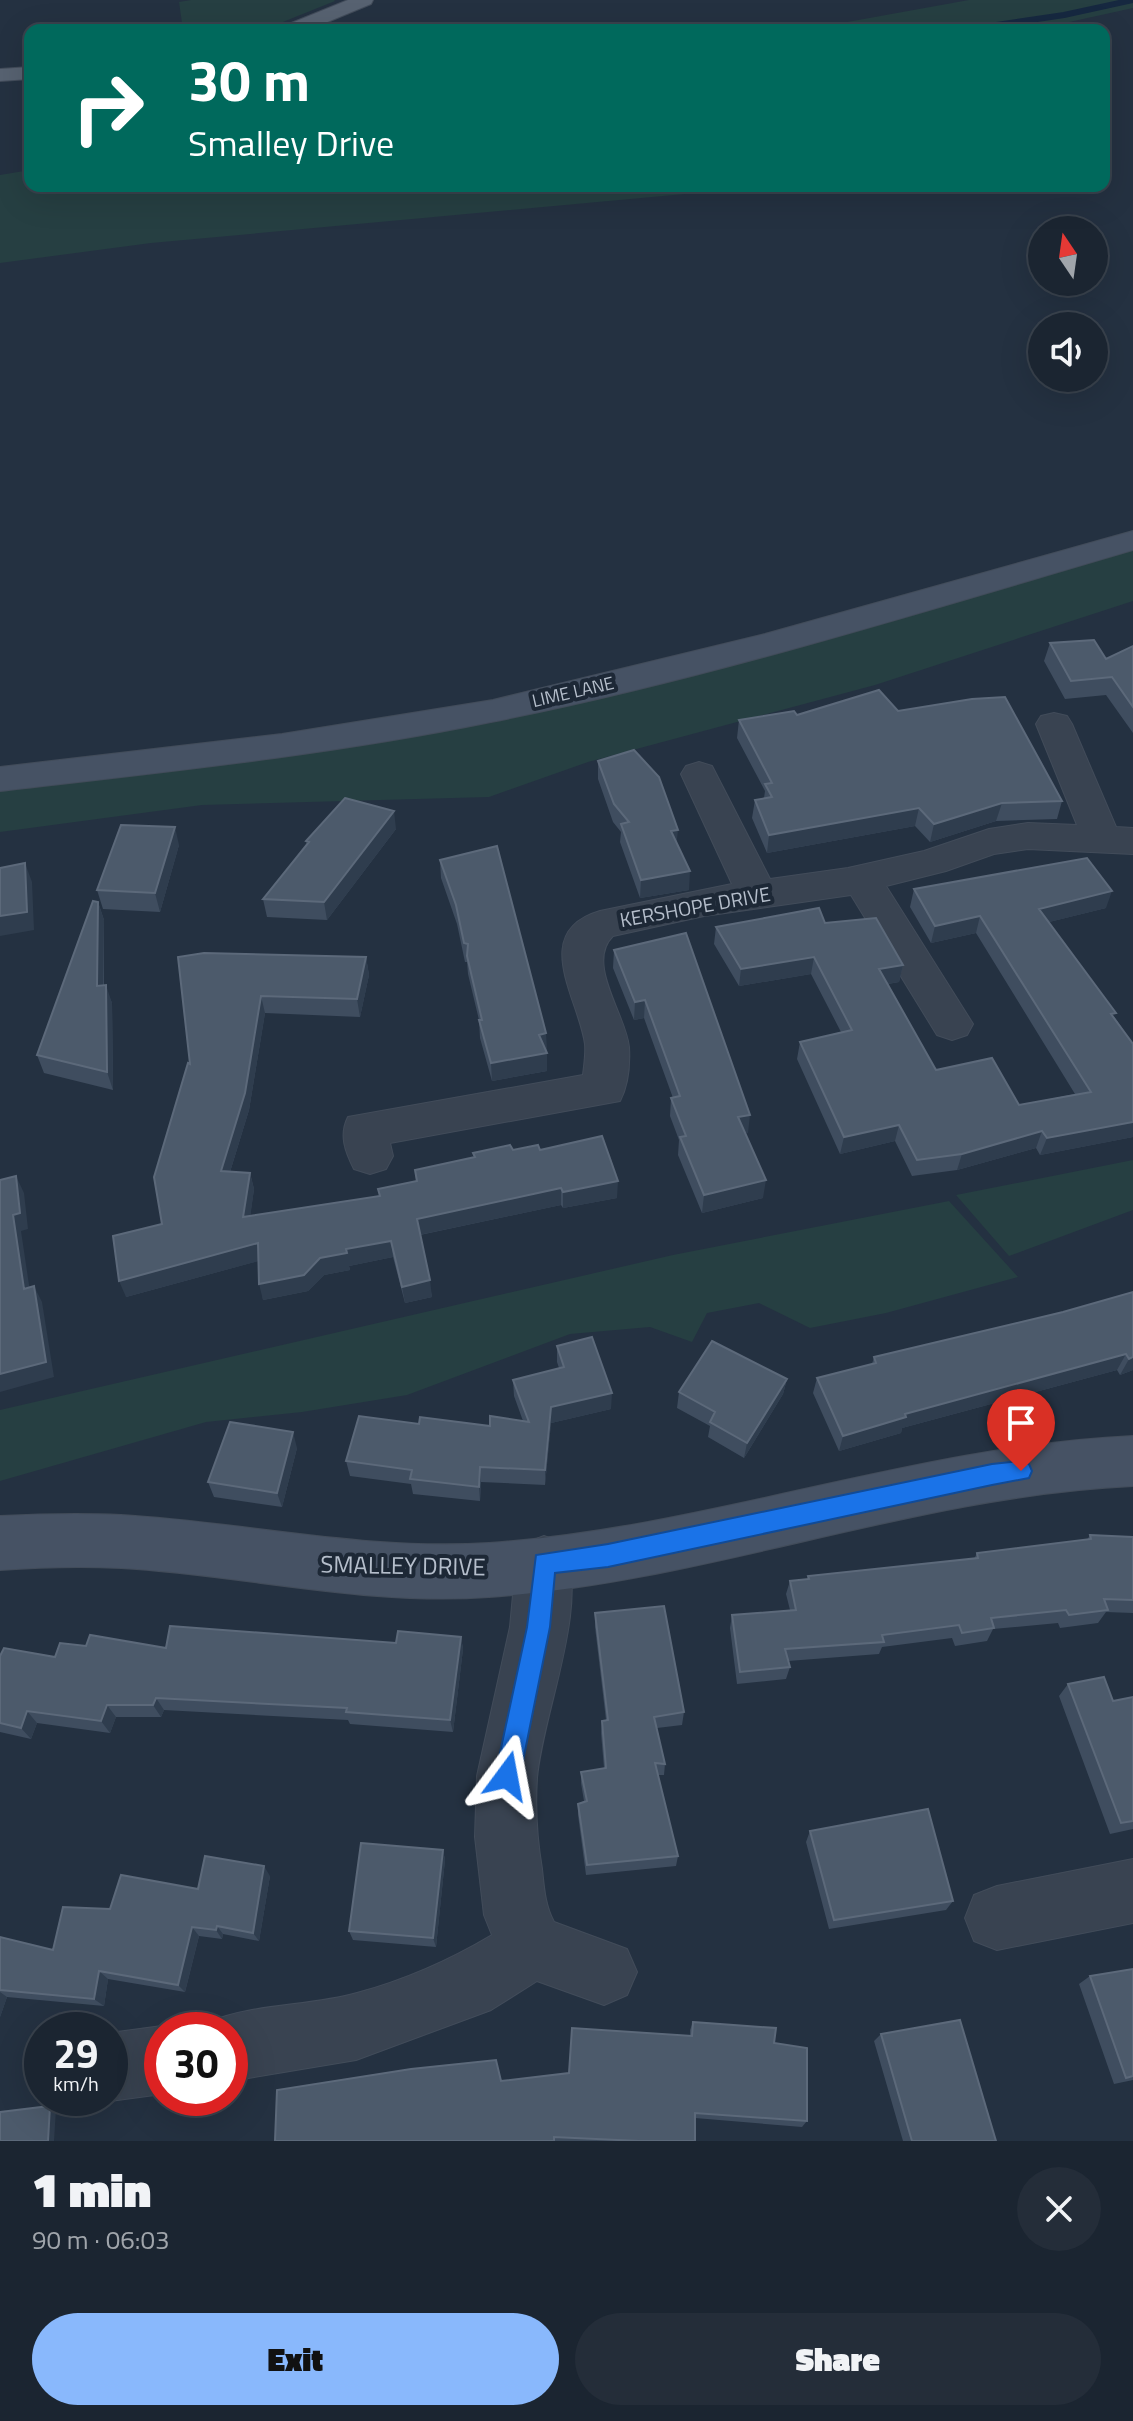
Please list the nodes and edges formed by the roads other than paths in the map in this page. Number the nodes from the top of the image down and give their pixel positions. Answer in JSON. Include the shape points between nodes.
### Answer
{"nodes":[{"id":1,"x":364,"y":0,"type":"edge"},
{"id":2,"x":306,"y":24,"type":"edge"},
{"id":3,"x":24,"y":73,"type":"edge"},
{"id":4,"x":0,"y":75,"type":"edge"},
{"id":5,"x":1133,"y":540,"type":"edge"},
{"id":6,"x":1054,"y":724,"type":"dead end"},
{"id":7,"x":699,"y":774,"type":"dead end"},
{"id":8,"x":0,"y":779,"type":"edge"},
{"id":9,"x":1118,"y":841,"type":"edge"},
{"id":10,"x":861,"y":879,"type":"junction"},
{"id":11,"x":757,"y":894,"type":"junction"},
{"id":12,"x":952,"y":1024,"type":"dead end"},
{"id":13,"x":370,"y":1156,"type":"dead end"},
{"id":14,"x":1133,"y":1461,"type":"edge"},
{"id":15,"x":0,"y":1543,"type":"edge"},
{"id":16,"x":544,"y":1563,"type":"junction"},
{"id":17,"x":1133,"y":1891,"type":"edge"},
{"id":18,"x":997,"y":1918,"type":"dead end"},
{"id":19,"x":532,"y":1947,"type":"junction"},
{"id":20,"x":604,"y":1972,"type":"dead end"},
{"id":21,"x":248,"y":2044,"type":"edge"}],
"edges":[{"from":1,"to":2,"type":"main road"},
{"from":3,"to":4,"type":"main road"},
{"from":5,"to":8,"type":"street","name":"LIME LANE","via":[[560,697],[408,727]]},
{"from":6,"to":9,"type":"street"},
{"from":7,"to":11,"type":"street"},
{"from":9,"to":10,"type":"street","name":"KERSHOPE DRIVE","via":[[1028,836]]},
{"from":10,"to":11,"type":"street","name":"KERSHOPE DRIVE"},
{"from":10,"to":12,"type":"street"},
{"from":11,"to":13,"type":"street","name":"KERSHOPE DRIVE","via":[[600,925],[586,938],[581,962],[607,1045],[604,1089],[364,1130]]},
{"from":14,"to":16,"type":"street","name":"SMALLEY DRIVE","via":[[992,1474],[608,1555]]},
{"from":15,"to":16,"type":"street","name":"SMALLEY DRIVE","via":[[51,1538],[141,1542],[402,1572]]},
{"from":16,"to":19,"type":"street","via":[[539,1627],[507,1776],[506,1837],[516,1915]]},
{"from":17,"to":18,"type":"street"},
{"from":19,"to":20,"type":"street"},
{"from":19,"to":21,"type":"street","via":[[468,1987],[356,2027]]}]}
